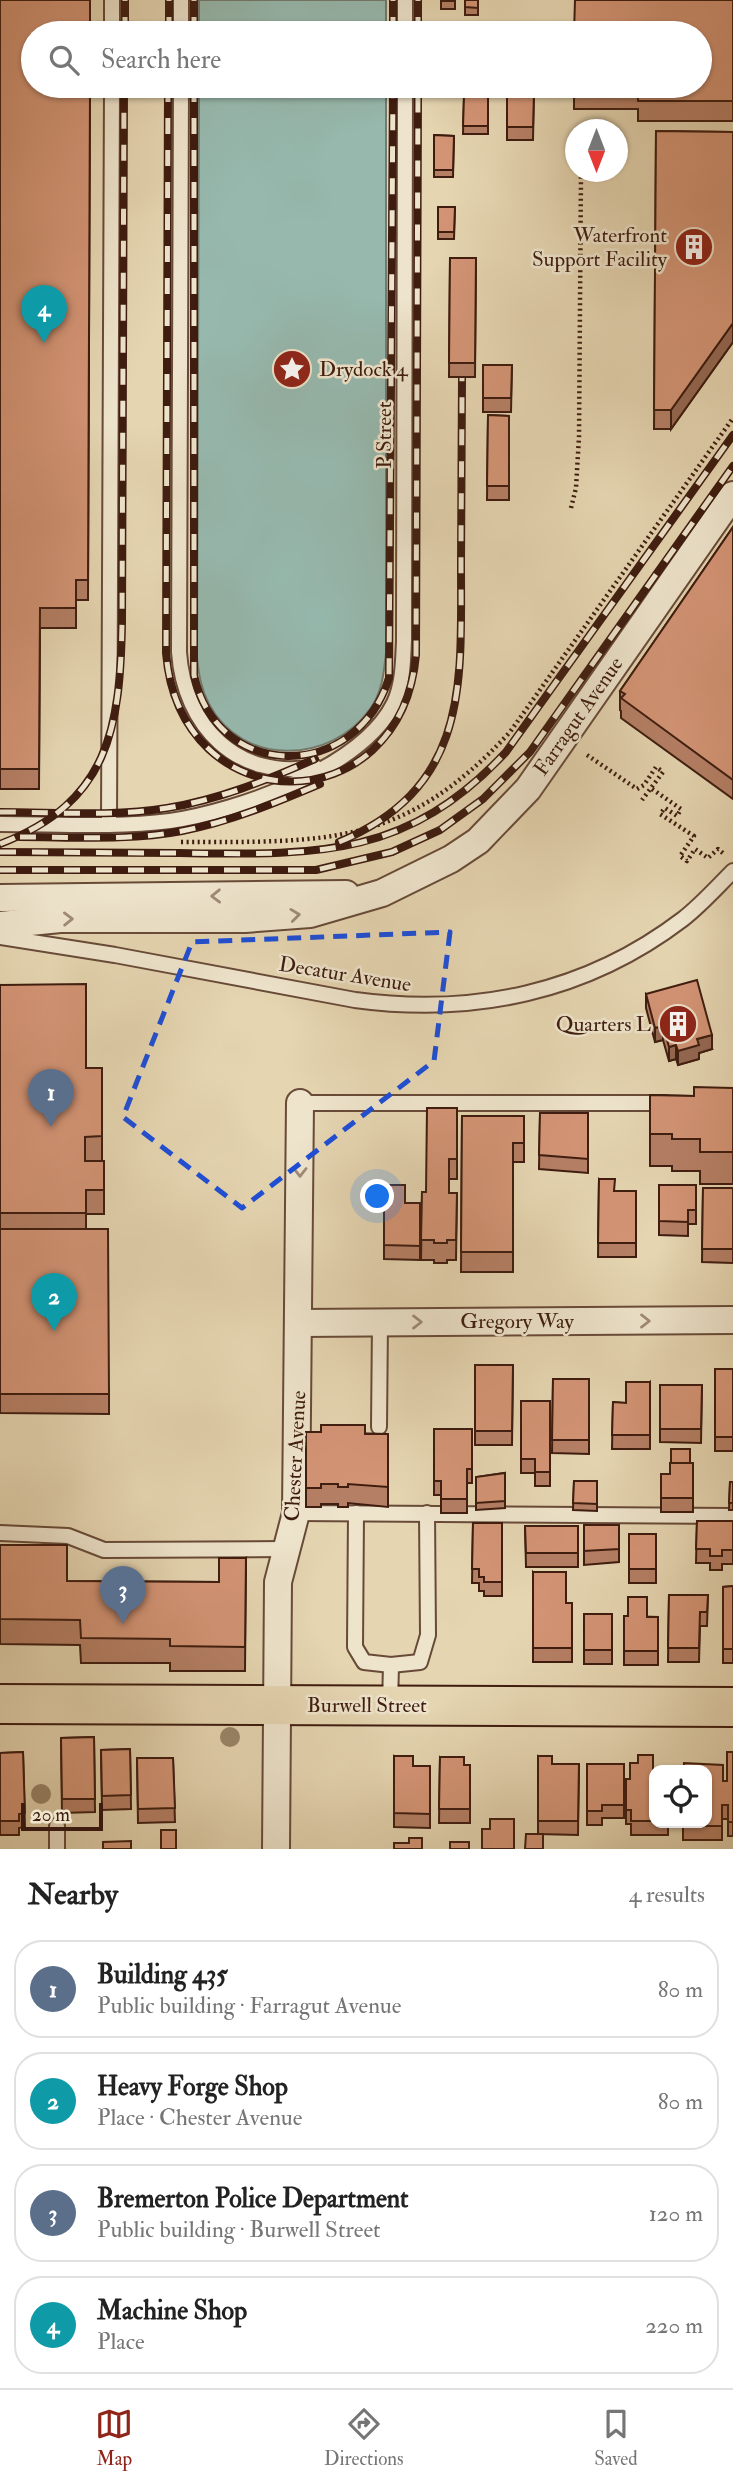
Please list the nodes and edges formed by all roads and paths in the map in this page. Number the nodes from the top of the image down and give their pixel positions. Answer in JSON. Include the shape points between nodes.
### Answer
{"nodes":[{"id":1,"x":112,"y":0,"type":"edge"},
{"id":2,"x":181,"y":0,"type":"edge"},
{"id":3,"x":405,"y":0,"type":"edge"},
{"id":4,"x":112,"y":21,"type":"edge"},
{"id":5,"x":181,"y":21,"type":"edge"},
{"id":6,"x":405,"y":21,"type":"edge"},
{"id":7,"x":112,"y":98,"type":"edge"},
{"id":8,"x":181,"y":98,"type":"edge"},
{"id":9,"x":405,"y":98,"type":"edge"},
{"id":10,"x":581,"y":182,"type":"edge"},
{"id":11,"x":733,"y":418,"type":"edge"},
{"id":12,"x":733,"y":495,"type":"edge"},
{"id":13,"x":571,"y":508,"type":"dead end"},
{"id":14,"x":587,"y":755,"type":"dead end"},
{"id":15,"x":340,"y":760,"type":"junction"},
{"id":16,"x":652,"y":789,"type":"junction"},
{"id":17,"x":642,"y":800,"type":"dead end"},
{"id":18,"x":0,"y":824,"type":"edge"},
{"id":19,"x":109,"y":825,"type":"junction"},
{"id":20,"x":181,"y":842,"type":"dead end"},
{"id":21,"x":724,"y":854,"type":"dead end"},
{"id":22,"x":733,"y":871,"type":"edge"},
{"id":23,"x":382,"y":893,"type":"junction"},
{"id":24,"x":0,"y":898,"type":"edge"},
{"id":25,"x":0,"y":925,"type":"edge"},
{"id":26,"x":0,"y":937,"type":"edge"},
{"id":27,"x":300,"y":1103,"type":"joint"},
{"id":28,"x":677,"y":1103,"type":"edge"},
{"id":29,"x":733,"y":1320,"type":"edge"},
{"id":30,"x":380,"y":1322,"type":"junction"},
{"id":31,"x":300,"y":1323,"type":"junction"},
{"id":32,"x":379,"y":1427,"type":"dead end"},
{"id":33,"x":296,"y":1513,"type":"junction"},
{"id":34,"x":356,"y":1513,"type":"junction"},
{"id":35,"x":427,"y":1513,"type":"junction"},
{"id":36,"x":733,"y":1516,"type":"edge"},
{"id":37,"x":0,"y":1534,"type":"edge"},
{"id":38,"x":286,"y":1549,"type":"junction"},
{"id":39,"x":391,"y":1665,"type":"junction"},
{"id":40,"x":0,"y":1704,"type":"edge"},
{"id":41,"x":276,"y":1704,"type":"junction"},
{"id":42,"x":390,"y":1705,"type":"junction"},
{"id":43,"x":733,"y":1707,"type":"edge"},
{"id":44,"x":57,"y":1826,"type":"dead end"},
{"id":45,"x":57,"y":1849,"type":"edge"},
{"id":46,"x":276,"y":1849,"type":"edge"}],
"edges":[{"from":1,"to":4,"type":"lane"},
{"from":2,"to":5,"type":"lane"},
{"from":3,"to":6,"type":"lane"},
{"from":7,"to":19,"type":"lane"},
{"from":8,"to":15,"type":"lane","via":[[179,652],[183,685],[204,728],[230,751],[250,761],[290,770]]},
{"from":9,"to":15,"type":"lane","name":"P Street","via":[[404,659],[395,701],[385,719]]},
{"from":10,"to":13,"type":"path","via":[[579,437]]},
{"from":11,"to":20,"type":"path","via":[[510,732],[468,774],[398,819],[327,839]]},
{"from":12,"to":23,"type":"street","name":"Farragut Avenue","via":[[506,814],[451,859]]},
{"from":14,"to":16,"type":"path","via":[[637,789],[656,767],[663,772]]},
{"from":15,"to":19,"type":"lane","via":[[219,809],[172,821]]},
{"from":16,"to":17,"type":"path"},
{"from":16,"to":21,"type":"path","via":[[681,809],[677,816],[665,808],[660,814],[694,836],[680,856],[687,861],[695,849],[708,858],[718,849]]},
{"from":18,"to":19,"type":"lane"},
{"from":22,"to":26,"type":"lane","name":"Decatur Avenue","via":[[683,919],[615,963],[540,993],[470,1005],[393,1006]]},
{"from":23,"to":24,"type":"street","name":"Farragut Avenue","one_way":true},
{"from":25,"to":23,"type":"street","name":"Farragut Avenue","one_way":true,"via":[[60,919],[280,917],[340,907]]},
{"from":27,"to":28,"type":"lane"},
{"from":27,"to":31,"type":"street","name":"Chester Avenue","one_way":true},
{"from":30,"to":29,"type":"street","name":"Gregory Way","one_way":true},
{"from":30,"to":31,"type":"street","name":"Gregory Way"},
{"from":30,"to":32,"type":"lane"},
{"from":31,"to":33,"type":"street","name":"Chester Avenue"},
{"from":33,"to":34,"type":"lane"},
{"from":33,"to":38,"type":"street","name":"Chester Avenue"},
{"from":34,"to":35,"type":"lane"},
{"from":34,"to":39,"type":"lane","via":[[355,1647],[364,1662]]},
{"from":35,"to":36,"type":"lane"},
{"from":35,"to":39,"type":"lane","via":[[428,1635],[420,1662]]},
{"from":37,"to":38,"type":"lane","via":[[68,1536],[104,1550]]},
{"from":38,"to":41,"type":"street","name":"Chester Avenue","via":[[278,1582]]},
{"from":39,"to":42,"type":"lane"},
{"from":40,"to":41,"type":"highway","name":"Burwell Street"},
{"from":41,"to":42,"type":"highway","name":"Burwell Street"},
{"from":41,"to":46,"type":"street","name":"Chester Avenue"},
{"from":42,"to":43,"type":"highway","name":"Burwell Street"},
{"from":44,"to":45,"type":"lane"}]}
